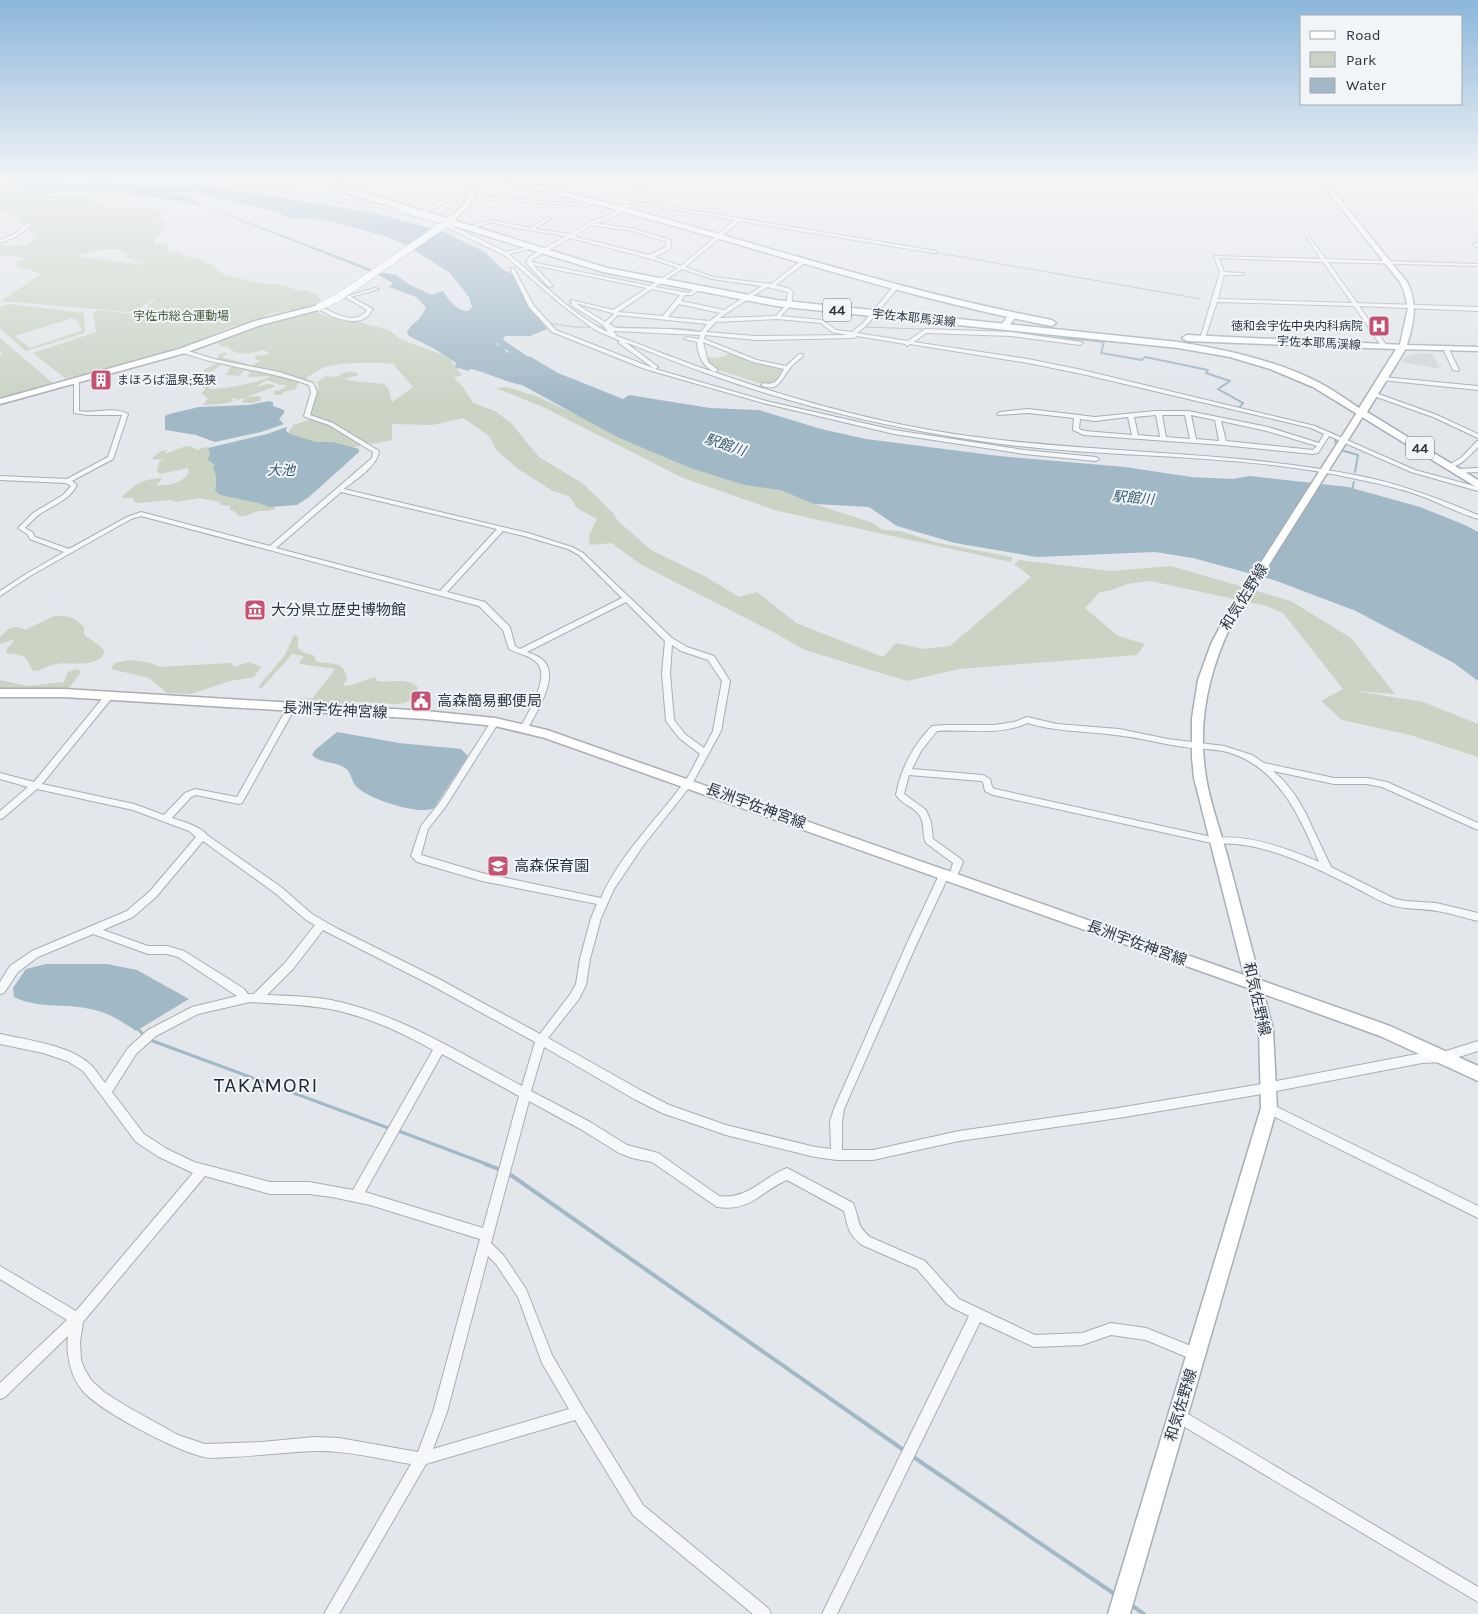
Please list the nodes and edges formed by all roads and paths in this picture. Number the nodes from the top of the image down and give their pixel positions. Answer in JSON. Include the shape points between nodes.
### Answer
{"nodes":[{"id":1,"x":403,"y":253,"type":"edge"},
{"id":2,"x":539,"y":253,"type":"edge"},
{"id":3,"x":551,"y":253,"type":"edge"},
{"id":4,"x":637,"y":253,"type":"edge"},
{"id":5,"x":657,"y":253,"type":"edge"},
{"id":6,"x":698,"y":253,"type":"edge"},
{"id":7,"x":772,"y":253,"type":"edge"},
{"id":8,"x":1321,"y":253,"type":"edge"},
{"id":9,"x":1382,"y":253,"type":"edge"},
{"id":10,"x":506,"y":254,"type":"edge"},
{"id":11,"x":650,"y":257,"type":"junction"},
{"id":12,"x":1326,"y":260,"type":"junction"},
{"id":13,"x":802,"y":262,"type":"junction"},
{"id":14,"x":1389,"y":262,"type":"junction"},
{"id":15,"x":528,"y":263,"type":"junction"},
{"id":16,"x":1478,"y":266,"type":"edge"},
{"id":17,"x":681,"y":268,"type":"junction"},
{"id":18,"x":512,"y":269,"type":"dead end"},
{"id":19,"x":1222,"y":273,"type":"junction"},
{"id":20,"x":1242,"y":274,"type":"dead end"},
{"id":21,"x":662,"y":281,"type":"junction"},
{"id":22,"x":770,"y":286,"type":"junction"},
{"id":23,"x":652,"y":288,"type":"junction"},
{"id":24,"x":698,"y":288,"type":"junction"},
{"id":25,"x":376,"y":289,"type":"dead end"},
{"id":26,"x":894,"y":289,"type":"junction"},
{"id":27,"x":683,"y":294,"type":"junction"},
{"id":28,"x":749,"y":298,"type":"junction"},
{"id":29,"x":1215,"y":300,"type":"junction"},
{"id":30,"x":570,"y":302,"type":"junction"},
{"id":31,"x":678,"y":302,"type":"junction"},
{"id":32,"x":788,"y":305,"type":"junction"},
{"id":33,"x":1358,"y":305,"type":"junction"},
{"id":34,"x":319,"y":307,"type":"junction"},
{"id":35,"x":1412,"y":307,"type":"junction"},
{"id":36,"x":1478,"y":309,"type":"edge"},
{"id":37,"x":615,"y":312,"type":"junction"},
{"id":38,"x":724,"y":312,"type":"junction"},
{"id":39,"x":873,"y":314,"type":"junction"},
{"id":40,"x":778,"y":317,"type":"junction"},
{"id":41,"x":1011,"y":317,"type":"junction"},
{"id":42,"x":664,"y":319,"type":"junction"},
{"id":43,"x":677,"y":320,"type":"junction"},
{"id":44,"x":713,"y":321,"type":"junction"},
{"id":45,"x":605,"y":325,"type":"junction"},
{"id":46,"x":1004,"y":327,"type":"junction"},
{"id":47,"x":670,"y":330,"type":"junction"},
{"id":48,"x":704,"y":333,"type":"junction"},
{"id":49,"x":854,"y":334,"type":"junction"},
{"id":50,"x":615,"y":338,"type":"junction"},
{"id":51,"x":687,"y":339,"type":"dead end"},
{"id":52,"x":700,"y":340,"type":"junction"},
{"id":53,"x":1080,"y":343,"type":"dead end"},
{"id":54,"x":1202,"y":343,"type":"junction"},
{"id":55,"x":907,"y":344,"type":"junction"},
{"id":56,"x":1384,"y":346,"type":"junction"},
{"id":57,"x":1402,"y":348,"type":"junction"},
{"id":58,"x":182,"y":351,"type":"junction"},
{"id":59,"x":632,"y":351,"type":"junction"},
{"id":60,"x":1447,"y":351,"type":"junction"},
{"id":61,"x":1478,"y":351,"type":"edge"},
{"id":62,"x":801,"y":355,"type":"dead end"},
{"id":63,"x":703,"y":356,"type":"junction"},
{"id":64,"x":620,"y":358,"type":"junction"},
{"id":65,"x":691,"y":366,"type":"junction"},
{"id":66,"x":788,"y":368,"type":"junction"},
{"id":67,"x":1456,"y":370,"type":"dead end"},
{"id":68,"x":664,"y":373,"type":"junction"},
{"id":69,"x":76,"y":379,"type":"junction"},
{"id":70,"x":1383,"y":379,"type":"junction"},
{"id":71,"x":1478,"y":388,"type":"edge"},
{"id":72,"x":1373,"y":394,"type":"junction"},
{"id":73,"x":0,"y":402,"type":"edge"},
{"id":74,"x":1159,"y":413,"type":"junction"},
{"id":75,"x":1188,"y":413,"type":"junction"},
{"id":76,"x":1361,"y":413,"type":"junction"},
{"id":77,"x":1000,"y":414,"type":"dead end"},
{"id":78,"x":1131,"y":417,"type":"junction"},
{"id":79,"x":1077,"y":418,"type":"junction"},
{"id":80,"x":1217,"y":418,"type":"junction"},
{"id":81,"x":1328,"y":433,"type":"junction"},
{"id":82,"x":1135,"y":436,"type":"junction"},
{"id":83,"x":1478,"y":436,"type":"edge"},
{"id":84,"x":1163,"y":438,"type":"junction"},
{"id":85,"x":1344,"y":439,"type":"junction"},
{"id":86,"x":1194,"y":440,"type":"junction"},
{"id":87,"x":1478,"y":442,"type":"edge"},
{"id":88,"x":1223,"y":443,"type":"junction"},
{"id":89,"x":1320,"y":445,"type":"junction"},
{"id":90,"x":1096,"y":459,"type":"dead end"},
{"id":91,"x":1454,"y":468,"type":"junction"},
{"id":92,"x":1478,"y":470,"type":"edge"},
{"id":93,"x":1323,"y":472,"type":"junction"},
{"id":94,"x":0,"y":478,"type":"edge"},
{"id":95,"x":68,"y":481,"type":"junction"},
{"id":96,"x":1478,"y":485,"type":"edge"},
{"id":97,"x":1478,"y":489,"type":"edge"},
{"id":98,"x":339,"y":490,"type":"junction"},
{"id":99,"x":1478,"y":517,"type":"edge"},
{"id":100,"x":501,"y":529,"type":"junction"},
{"id":101,"x":272,"y":548,"type":"junction"},
{"id":102,"x":70,"y":552,"type":"junction"},
{"id":103,"x":442,"y":592,"type":"junction"},
{"id":104,"x":0,"y":594,"type":"edge"},
{"id":105,"x":627,"y":598,"type":"junction"},
{"id":106,"x":669,"y":640,"type":"junction"},
{"id":107,"x":520,"y":652,"type":"junction"},
{"id":108,"x":0,"y":693,"type":"edge"},
{"id":109,"x":109,"y":696,"type":"junction"},
{"id":110,"x":291,"y":708,"type":"junction"},
{"id":111,"x":495,"y":722,"type":"junction"},
{"id":112,"x":524,"y":728,"type":"junction"},
{"id":113,"x":1197,"y":746,"type":"junction"},
{"id":114,"x":705,"y":753,"type":"junction"},
{"id":115,"x":1263,"y":766,"type":"junction"},
{"id":116,"x":907,"y":772,"type":"junction"},
{"id":117,"x":0,"y":776,"type":"edge"},
{"id":118,"x":689,"y":782,"type":"junction"},
{"id":119,"x":35,"y":786,"type":"junction"},
{"id":120,"x":0,"y":816,"type":"edge"},
{"id":121,"x":167,"y":818,"type":"junction"},
{"id":122,"x":1478,"y":827,"type":"edge"},
{"id":123,"x":203,"y":835,"type":"junction"},
{"id":124,"x":1216,"y":841,"type":"junction"},
{"id":125,"x":1327,"y":869,"type":"junction"},
{"id":126,"x":949,"y":875,"type":"junction"},
{"id":127,"x":604,"y":902,"type":"junction"},
{"id":128,"x":1478,"y":917,"type":"edge"},
{"id":129,"x":322,"y":924,"type":"junction"},
{"id":130,"x":93,"y":930,"type":"junction"},
{"id":131,"x":1255,"y":985,"type":"junction"},
{"id":132,"x":0,"y":990,"type":"edge"},
{"id":133,"x":245,"y":998,"type":"junction"},
{"id":134,"x":257,"y":998,"type":"junction"},
{"id":135,"x":0,"y":1039,"type":"edge"},
{"id":136,"x":541,"y":1040,"type":"junction"},
{"id":137,"x":1478,"y":1046,"type":"edge"},
{"id":138,"x":440,"y":1048,"type":"junction"},
{"id":139,"x":1443,"y":1057,"type":"junction"},
{"id":140,"x":1478,"y":1074,"type":"edge"},
{"id":141,"x":1270,"y":1088,"type":"junction"},
{"id":142,"x":106,"y":1091,"type":"junction"},
{"id":143,"x":524,"y":1094,"type":"junction"},
{"id":144,"x":1269,"y":1108,"type":"junction"},
{"id":145,"x":837,"y":1155,"type":"junction"},
{"id":146,"x":203,"y":1170,"type":"junction"},
{"id":147,"x":356,"y":1196,"type":"junction"},
{"id":148,"x":1478,"y":1212,"type":"edge"},
{"id":149,"x":486,"y":1240,"type":"junction"},
{"id":150,"x":0,"y":1272,"type":"edge"},
{"id":151,"x":977,"y":1314,"type":"junction"},
{"id":152,"x":77,"y":1319,"type":"junction"},
{"id":153,"x":1196,"y":1355,"type":"junction"},
{"id":154,"x":0,"y":1392,"type":"edge"},
{"id":155,"x":578,"y":1413,"type":"junction"},
{"id":156,"x":1178,"y":1415,"type":"junction"},
{"id":157,"x":422,"y":1459,"type":"junction"},
{"id":158,"x":1478,"y":1595,"type":"edge"},
{"id":159,"x":332,"y":1614,"type":"edge"},
{"id":160,"x":764,"y":1614,"type":"edge"},
{"id":161,"x":829,"y":1614,"type":"edge"},
{"id":162,"x":1119,"y":1614,"type":"edge"}],
"edges":[{"from":1,"to":34,"type":"main road","bridge":true,"via":[[339,298]]},
{"from":2,"to":15,"type":"street"},
{"from":3,"to":21,"type":"main road","name":"宇佐本耶馬渓線","number":"44","via":[[606,270]]},
{"from":4,"to":11,"type":"street"},
{"from":5,"to":11,"type":"street"},
{"from":6,"to":17,"type":"street"},
{"from":7,"to":13,"type":"main road","name":"宇佐本耶馬渓線","number":"44"},
{"from":8,"to":12,"type":"street"},
{"from":9,"to":14,"type":"main road"},
{"from":10,"to":50,"type":"street","via":[[565,305]]},
{"from":11,"to":17,"type":"street"},
{"from":12,"to":14,"type":"street"},
{"from":12,"to":19,"type":"street","via":[[1216,257]]},
{"from":12,"to":33,"type":"street"},
{"from":13,"to":22,"type":"street"},
{"from":13,"to":26,"type":"main road","name":"宇佐本耶馬渓線","number":"44"},
{"from":13,"to":41,"type":"main road","name":"宇佐本耶馬渓線","number":"44"},
{"from":14,"to":16,"type":"street"},
{"from":14,"to":35,"type":"main road","via":[[1407,289]]},
{"from":15,"to":23,"type":"street"},
{"from":15,"to":30,"type":"street"},
{"from":17,"to":21,"type":"street"},
{"from":17,"to":22,"type":"street","via":[[712,278]]},
{"from":18,"to":64,"type":"street","via":[[532,307],[554,331]]},
{"from":19,"to":20,"type":"street"},
{"from":19,"to":29,"type":"street"},
{"from":21,"to":23,"type":"street"},
{"from":21,"to":24,"type":"main road","name":"宇佐本耶馬渓線","number":"44"},
{"from":22,"to":28,"type":"street"},
{"from":22,"to":32,"type":"street","via":[[790,291]]},
{"from":23,"to":27,"type":"street"},
{"from":23,"to":37,"type":"street"},
{"from":24,"to":27,"type":"street","via":[[690,294]]},
{"from":24,"to":28,"type":"main road","name":"宇佐本耶馬渓線","number":"44"},
{"from":25,"to":34,"type":"street","via":[[347,297],[370,309],[363,317],[340,317]]},
{"from":26,"to":39,"type":"street"},
{"from":26,"to":41,"type":"main road","name":"宇佐本耶馬渓線","number":"44"},
{"from":27,"to":31,"type":"street"},
{"from":28,"to":32,"type":"main road","name":"宇佐本耶馬渓線","number":"44"},
{"from":28,"to":38,"type":"street"},
{"from":29,"to":33,"type":"street"},
{"from":29,"to":54,"type":"street"},
{"from":30,"to":37,"type":"street"},
{"from":30,"to":45,"type":"street"},
{"from":31,"to":38,"type":"street"},
{"from":31,"to":42,"type":"street"},
{"from":32,"to":39,"type":"main road","name":"宇佐本耶馬渓線","number":"44"},
{"from":32,"to":40,"type":"street"},
{"from":33,"to":35,"type":"street"},
{"from":33,"to":56,"type":"street"},
{"from":34,"to":58,"type":"main road","via":[[258,323]]},
{"from":35,"to":36,"type":"street"},
{"from":35,"to":57,"type":"main road"},
{"from":37,"to":42,"type":"street"},
{"from":37,"to":45,"type":"street"},
{"from":38,"to":44,"type":"street"},
{"from":39,"to":46,"type":"main road","name":"宇佐本耶馬渓線","number":"44"},
{"from":39,"to":49,"type":"street"},
{"from":40,"to":44,"type":"street"},
{"from":40,"to":49,"type":"street","via":[[822,322],[832,331]]},
{"from":41,"to":46,"type":"main road"},
{"from":41,"to":54,"type":"main road","name":"宇佐本耶馬渓線","number":"44","via":[[1103,333]]},
{"from":42,"to":43,"type":"street"},
{"from":43,"to":44,"type":"street"},
{"from":43,"to":47,"type":"street"},
{"from":44,"to":48,"type":"street"},
{"from":45,"to":47,"type":"street","via":[[615,330]]},
{"from":45,"to":50,"type":"street"},
{"from":46,"to":54,"type":"main road","name":"宇佐本耶馬渓線","number":"44"},
{"from":47,"to":48,"type":"street"},
{"from":48,"to":49,"type":"street","via":[[764,338],[844,338]]},
{"from":48,"to":52,"type":"street"},
{"from":49,"to":55,"type":"street"},
{"from":50,"to":59,"type":"street"},
{"from":50,"to":65,"type":"street"},
{"from":51,"to":52,"type":"street"},
{"from":52,"to":63,"type":"street"},
{"from":52,"to":66,"type":"street","via":[[755,361]]},
{"from":53,"to":55,"type":"street","via":[[1011,334],[925,331]]},
{"from":54,"to":56,"type":"main road","name":"宇佐本耶馬渓線","number":"44"},
{"from":54,"to":57,"type":"main road","name":"宇佐本耶馬渓線","number":"44"},
{"from":54,"to":76,"type":"main road","name":"宇佐本耶馬渓線","number":"44","via":[[1291,373]]},
{"from":55,"to":81,"type":"street","via":[[1082,372]]},
{"from":56,"to":57,"type":"main road","name":"宇佐本耶馬渓線","number":"44"},
{"from":57,"to":60,"type":"main road"},
{"from":57,"to":61,"type":"main road"},
{"from":57,"to":70,"type":"main road"},
{"from":58,"to":69,"type":"main road"},
{"from":58,"to":98,"type":"street","via":[[311,384],[314,392],[307,416],[331,424],[376,453],[373,460]]},
{"from":59,"to":64,"type":"street"},
{"from":59,"to":68,"type":"street"},
{"from":60,"to":61,"type":"main road"},
{"from":60,"to":67,"type":"street"},
{"from":62,"to":66,"type":"street"},
{"from":63,"to":65,"type":"street"},
{"from":63,"to":66,"type":"street","via":[[710,368],[769,387],[775,386]]},
{"from":64,"to":68,"type":"street"},
{"from":65,"to":93,"type":"street","via":[[811,404],[962,436],[1010,443],[1253,462]]},
{"from":68,"to":90,"type":"street","via":[[769,403],[894,432],[1024,452]]},
{"from":69,"to":73,"type":"main road"},
{"from":69,"to":95,"type":"street","via":[[76,412],[121,412],[126,416],[112,458]]},
{"from":70,"to":71,"type":"street"},
{"from":70,"to":72,"type":"main road"},
{"from":72,"to":76,"type":"main road"},
{"from":72,"to":83,"type":"street","via":[[1435,416]]},
{"from":74,"to":75,"type":"street"},
{"from":74,"to":78,"type":"street"},
{"from":74,"to":84,"type":"street"},
{"from":75,"to":80,"type":"street"},
{"from":75,"to":86,"type":"street"},
{"from":76,"to":85,"type":"main road","name":"和気佐野線"},
{"from":76,"to":91,"type":"main road","name":"宇佐本耶馬渓線","number":"44"},
{"from":77,"to":79,"type":"street","via":[[1028,411]]},
{"from":78,"to":79,"type":"street"},
{"from":78,"to":82,"type":"street"},
{"from":79,"to":82,"type":"street","via":[[1076,430],[1081,433]]},
{"from":80,"to":88,"type":"street"},
{"from":80,"to":89,"type":"street","via":[[1268,428]]},
{"from":81,"to":85,"type":"street"},
{"from":81,"to":89,"type":"street"},
{"from":82,"to":84,"type":"street"},
{"from":84,"to":86,"type":"street"},
{"from":85,"to":93,"type":"main road","name":"和気佐野線"},
{"from":85,"to":97,"type":"street","via":[[1413,470]]},
{"from":86,"to":88,"type":"street"},
{"from":87,"to":91,"type":"street"},
{"from":88,"to":89,"type":"street","via":[[1316,452]]},
{"from":91,"to":92,"type":"street"},
{"from":91,"to":96,"type":"main road","name":"宇佐本耶馬渓線","number":"44"},
{"from":93,"to":99,"type":"street","via":[[1403,489]]},
{"from":93,"to":113,"type":"main road","name":"和気佐野線","via":[[1226,625],[1208,663],[1198,705]]},
{"from":94,"to":95,"type":"street"},
{"from":95,"to":102,"type":"street","via":[[74,485],[72,489],[21,528],[32,538]]},
{"from":98,"to":100,"type":"street"},
{"from":98,"to":101,"type":"street"},
{"from":100,"to":103,"type":"street"},
{"from":100,"to":105,"type":"street","via":[[576,551]]},
{"from":101,"to":102,"type":"street","via":[[138,514]]},
{"from":101,"to":103,"type":"street"},
{"from":102,"to":104,"type":"street"},
{"from":103,"to":107,"type":"street","via":[[482,604],[507,629],[510,645]]},
{"from":105,"to":106,"type":"street"},
{"from":105,"to":107,"type":"street"},
{"from":106,"to":114,"type":"street","via":[[666,673],[670,721],[682,736]]},
{"from":106,"to":114,"type":"street","via":[[711,658],[726,681],[717,731]]},
{"from":107,"to":112,"type":"street","via":[[539,660],[547,674]]},
{"from":108,"to":109,"type":"main road","name":"長洲宇佐神宮線"},
{"from":109,"to":110,"type":"main road","name":"長洲宇佐神宮線"},
{"from":109,"to":119,"type":"street"},
{"from":110,"to":111,"type":"main road","name":"長洲宇佐神宮線"},
{"from":110,"to":121,"type":"street","via":[[239,800],[195,792],[188,795]]},
{"from":111,"to":112,"type":"main road","name":"長洲宇佐神宮線"},
{"from":111,"to":127,"type":"street","via":[[424,828],[416,856],[482,877]]},
{"from":112,"to":118,"type":"main road","name":"長洲宇佐神宮線","via":[[566,739]]},
{"from":113,"to":115,"type":"street","via":[[1229,750]]},
{"from":113,"to":116,"type":"street","via":[[1124,732],[1046,726],[1027,720],[1002,727],[935,728]]},
{"from":113,"to":124,"type":"main road","name":"和気佐野線","via":[[1202,787]]},
{"from":114,"to":118,"type":"street"},
{"from":115,"to":122,"type":"street","via":[[1334,781],[1384,784]]},
{"from":115,"to":125,"type":"street","via":[[1300,808]]},
{"from":116,"to":124,"type":"street","via":[[983,778],[993,792]]},
{"from":116,"to":126,"type":"street","via":[[900,795],[924,813],[929,841],[958,862]]},
{"from":117,"to":119,"type":"street"},
{"from":118,"to":126,"type":"main road","name":"長洲宇佐神宮線"},
{"from":118,"to":127,"type":"street","via":[[640,844],[610,887]]},
{"from":119,"to":120,"type":"street"},
{"from":119,"to":121,"type":"street","via":[[121,804]]},
{"from":121,"to":123,"type":"street"},
{"from":123,"to":129,"type":"street"},
{"from":123,"to":130,"type":"street","via":[[143,904],[130,914]]},
{"from":124,"to":125,"type":"street","via":[[1236,841],[1275,849]]},
{"from":124,"to":131,"type":"main road","name":"和気佐野線"},
{"from":125,"to":128,"type":"street","via":[[1394,902]]},
{"from":126,"to":131,"type":"main road","name":"長洲宇佐神宮線"},
{"from":126,"to":145,"type":"street","via":[[905,958],[839,1109]]},
{"from":127,"to":136,"type":"street","via":[[596,918],[578,991]]},
{"from":129,"to":134,"type":"street","via":[[289,966]]},
{"from":129,"to":136,"type":"street"},
{"from":130,"to":132,"type":"street","via":[[23,961]]},
{"from":130,"to":133,"type":"street","via":[[148,950],[181,954]]},
{"from":131,"to":139,"type":"main road","name":"長洲宇佐神宮線","via":[[1385,1031]]},
{"from":131,"to":141,"type":"main road","name":"和気佐野線","via":[[1266,1030]]},
{"from":133,"to":134,"type":"street"},
{"from":133,"to":142,"type":"street","via":[[196,1010],[152,1033],[132,1051]]},
{"from":134,"to":138,"type":"street","via":[[314,1002],[349,1010],[387,1022]]},
{"from":135,"to":142,"type":"street","via":[[70,1057],[87,1068]]},
{"from":136,"to":143,"type":"street"},
{"from":136,"to":145,"type":"street","via":[[666,1109],[726,1130]]},
{"from":137,"to":139,"type":"street"},
{"from":138,"to":143,"type":"street"},
{"from":138,"to":147,"type":"street"},
{"from":139,"to":140,"type":"main road","name":"長洲宇佐神宮線"},
{"from":139,"to":141,"type":"street","via":[[1422,1058]]},
{"from":141,"to":144,"type":"main road","name":"和気佐野線"},
{"from":141,"to":145,"type":"street","via":[[997,1130],[873,1155]]},
{"from":142,"to":146,"type":"street","via":[[140,1138]]},
{"from":143,"to":149,"type":"street"},
{"from":143,"to":151,"type":"street","via":[[623,1149],[654,1157],[717,1201],[735,1203],[760,1192],[787,1174],[849,1207],[852,1227],[860,1236],[921,1265],[947,1297]]},
{"from":144,"to":148,"type":"street"},
{"from":144,"to":153,"type":"main road","name":"和気佐野線"},
{"from":146,"to":147,"type":"street","via":[[270,1188],[309,1188]]},
{"from":146,"to":152,"type":"street"},
{"from":147,"to":149,"type":"street"},
{"from":149,"to":155,"type":"street","via":[[522,1293],[547,1358]]},
{"from":149,"to":157,"type":"street","via":[[440,1412]]},
{"from":150,"to":152,"type":"street"},
{"from":151,"to":153,"type":"street","via":[[1034,1340],[1082,1339],[1107,1329],[1120,1330],[1146,1334]]},
{"from":151,"to":161,"type":"street"},
{"from":152,"to":154,"type":"street"},
{"from":152,"to":157,"type":"street","via":[[76,1360],[86,1385],[121,1411],[193,1448],[219,1451],[339,1445]]},
{"from":153,"to":156,"type":"main road","name":"和気佐野線"},
{"from":155,"to":157,"type":"street"},
{"from":155,"to":160,"type":"street","via":[[638,1510]]},
{"from":156,"to":158,"type":"street"},
{"from":156,"to":162,"type":"main road","name":"和気佐野線"},
{"from":157,"to":159,"type":"street"}]}
